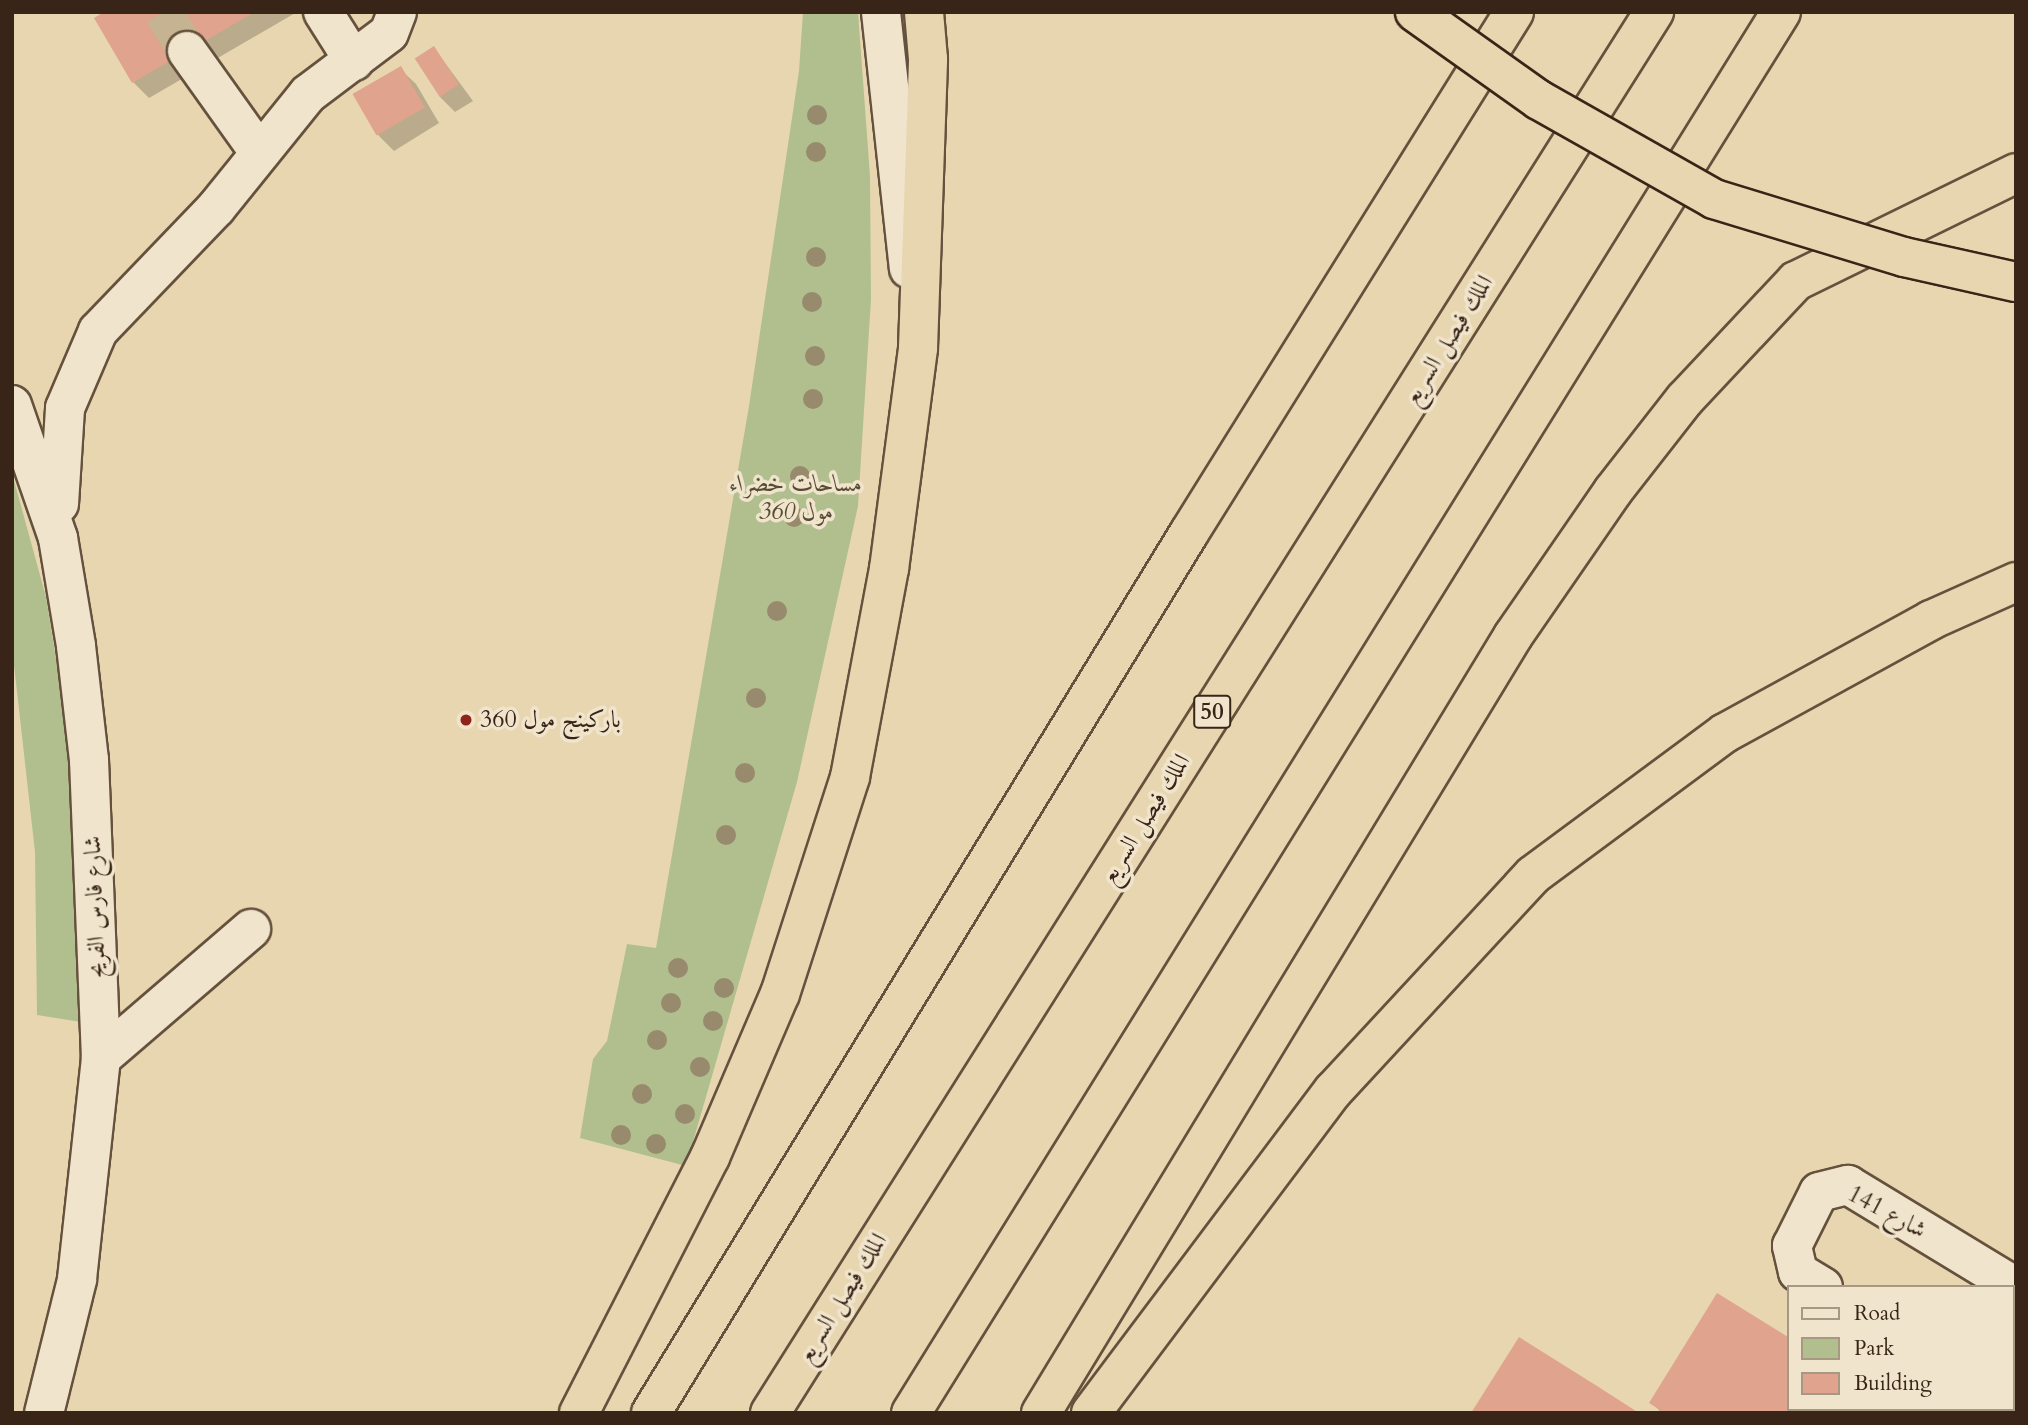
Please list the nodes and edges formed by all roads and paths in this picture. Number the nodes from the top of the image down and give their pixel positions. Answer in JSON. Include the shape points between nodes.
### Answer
{"nodes":[{"id":1,"x":323,"y":12,"type":"edge"},
{"id":2,"x":397,"y":12,"type":"edge"},
{"id":3,"x":881,"y":12,"type":"edge"},
{"id":4,"x":924,"y":12,"type":"edge"},
{"id":5,"x":1415,"y":12,"type":"edge"},
{"id":6,"x":1514,"y":12,"type":"edge"},
{"id":7,"x":1654,"y":12,"type":"edge"},
{"id":8,"x":1781,"y":12,"type":"edge"},
{"id":9,"x":187,"y":51,"type":"tunnel mouth"},
{"id":10,"x":354,"y":61,"type":"junction"},
{"id":11,"x":259,"y":152,"type":"junction"},
{"id":12,"x":2016,"y":173,"type":"edge"},
{"id":13,"x":2016,"y":282,"type":"edge"},
{"id":14,"x":918,"y":348,"type":"junction"},
{"id":15,"x":12,"y":405,"type":"edge"},
{"id":16,"x":58,"y":538,"type":"junction"},
{"id":17,"x":2016,"y":582,"type":"edge"},
{"id":18,"x":251,"y":929,"type":"dead end"},
{"id":19,"x":101,"y":1058,"type":"junction"},
{"id":20,"x":1820,"y":1285,"type":"edge"},
{"id":21,"x":2013,"y":1285,"type":"edge"},
{"id":22,"x":44,"y":1413,"type":"edge"},
{"id":23,"x":579,"y":1413,"type":"edge"},
{"id":24,"x":651,"y":1413,"type":"edge"},
{"id":25,"x":770,"y":1413,"type":"edge"},
{"id":26,"x":911,"y":1413,"type":"edge"},
{"id":27,"x":1041,"y":1413,"type":"edge"},
{"id":28,"x":1091,"y":1413,"type":"edge"}],
"edges":[{"from":1,"to":10,"type":"street"},
{"from":2,"to":10,"type":"street","via":[[389,33]]},
{"from":3,"to":14,"type":"street"},
{"from":4,"to":14,"type":"highway","via":[[928,59]]},
{"from":5,"to":13,"type":"highway","bridge":true,"via":[[1539,100],[1714,198],[1904,257]]},
{"from":6,"to":24,"type":"highway","via":[[1181,545]]},
{"from":7,"to":25,"type":"highway","name":"الملك فيصل السريع","number":"50"},
{"from":8,"to":26,"type":"highway"},
{"from":9,"to":11,"type":"street"},
{"from":10,"to":11,"type":"street","via":[[309,94]]},
{"from":11,"to":16,"type":"street","via":[[192,234],[119,304],[84,355],[60,435]]},
{"from":12,"to":27,"type":"highway","via":[[1796,281],[1677,409],[1613,491],[1513,636]]},
{"from":14,"to":23,"type":"highway","via":[[888,569],[842,803],[780,995],[710,1157]]},
{"from":15,"to":16,"type":"street","name":"شارع فارس الفريح"},
{"from":16,"to":19,"type":"street","name":"شارع فارس الفريح","via":[[89,760]]},
{"from":17,"to":28,"type":"highway","via":[[1931,620],[1725,733],[1533,875],[1333,1091]]},
{"from":18,"to":19,"type":"street"},
{"from":19,"to":22,"type":"street","name":"شارع فارس الفريح","via":[[77,1280]]},
{"from":20,"to":21,"type":"street","name":"شارع 141","via":[[1798,1272],[1792,1262],[1793,1246],[1819,1192],[1848,1185]]}]}
